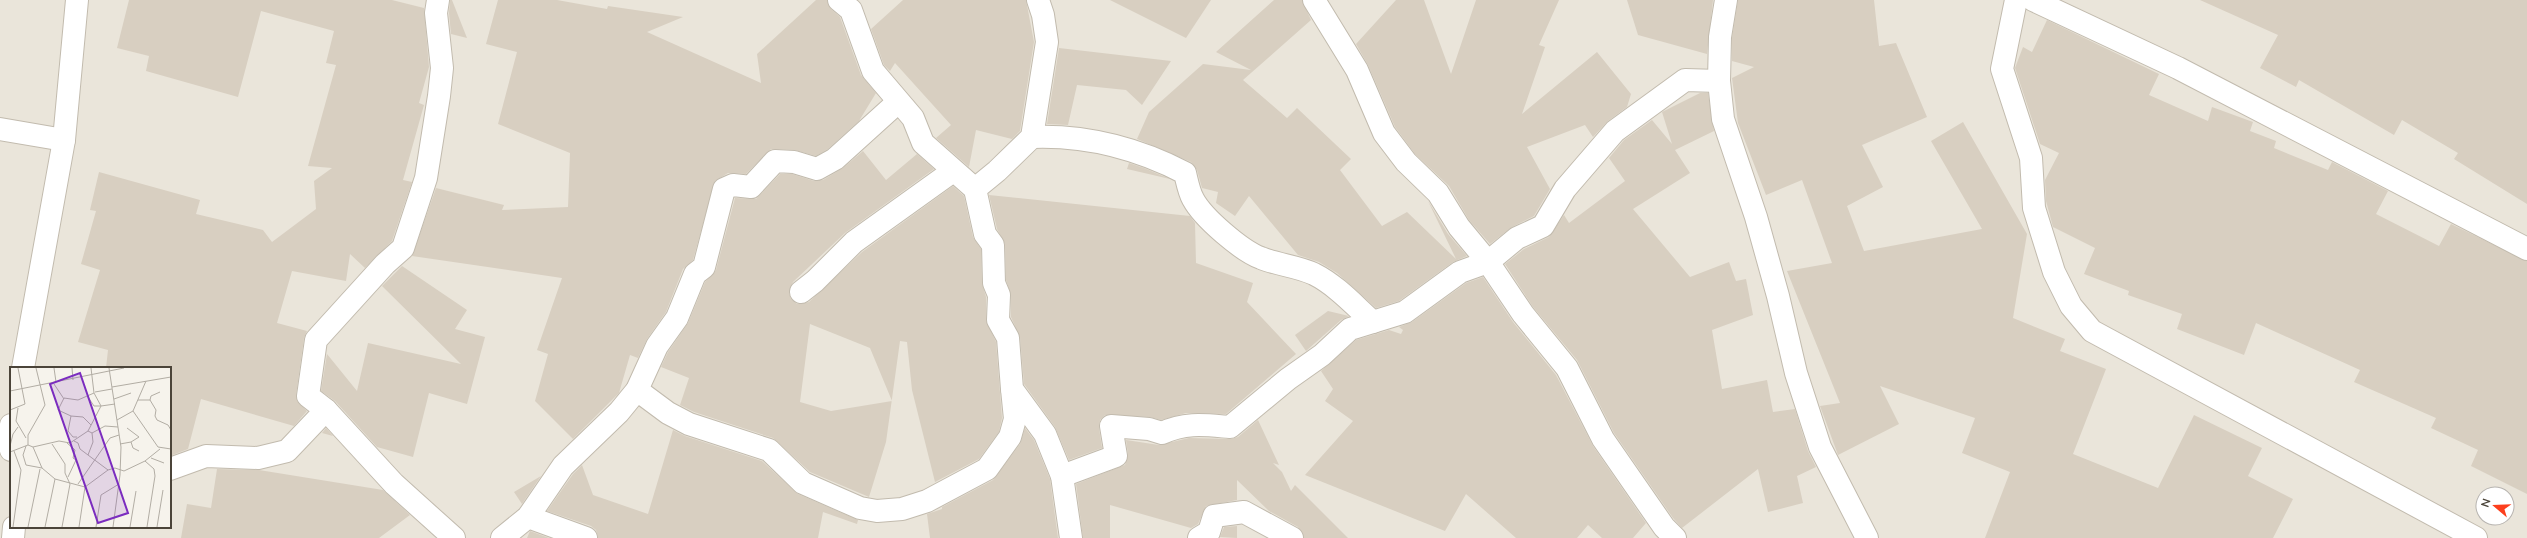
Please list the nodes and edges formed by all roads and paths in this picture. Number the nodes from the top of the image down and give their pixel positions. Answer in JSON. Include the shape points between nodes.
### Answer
{"nodes":[{"id":1,"x":77,"y":0,"type":"edge"},
{"id":2,"x":438,"y":0,"type":"edge"},
{"id":3,"x":839,"y":0,"type":"edge"},
{"id":4,"x":1038,"y":0,"type":"edge"},
{"id":5,"x":1314,"y":0,"type":"edge"},
{"id":6,"x":1726,"y":0,"type":"edge"},
{"id":7,"x":2016,"y":0,"type":"edge"},
{"id":8,"x":2033,"y":0,"type":"edge"},
{"id":9,"x":1719,"y":81,"type":"junction"},
{"id":10,"x":898,"y":102,"type":"junction"},
{"id":11,"x":0,"y":129,"type":"edge"},
{"id":12,"x":1032,"y":137,"type":"junction"},
{"id":13,"x":64,"y":140,"type":"junction"},
{"id":14,"x":953,"y":171,"type":"junction"},
{"id":15,"x":975,"y":189,"type":"junction"},
{"id":16,"x":2527,"y":249,"type":"edge"},
{"id":17,"x":1488,"y":262,"type":"junction"},
{"id":18,"x":800,"y":292,"type":"dead end"},
{"id":19,"x":1373,"y":322,"type":"junction"},
{"id":20,"x":23,"y":367,"type":"edge"},
{"id":21,"x":1012,"y":389,"type":"junction"},
{"id":22,"x":637,"y":390,"type":"junction"},
{"id":23,"x":326,"y":410,"type":"junction"},
{"id":24,"x":171,"y":469,"type":"edge"},
{"id":25,"x":1062,"y":476,"type":"junction"},
{"id":26,"x":528,"y":517,"type":"junction"},
{"id":27,"x":14,"y":528,"type":"edge"},
{"id":28,"x":13,"y":538,"type":"edge"},
{"id":29,"x":454,"y":538,"type":"edge"},
{"id":30,"x":502,"y":538,"type":"edge"},
{"id":31,"x":586,"y":538,"type":"edge"},
{"id":32,"x":1071,"y":538,"type":"edge"},
{"id":33,"x":1199,"y":538,"type":"edge"},
{"id":34,"x":1292,"y":538,"type":"edge"},
{"id":35,"x":1675,"y":538,"type":"edge"},
{"id":36,"x":1867,"y":538,"type":"edge"},
{"id":37,"x":2476,"y":538,"type":"edge"}],
"edges":[{"from":1,"to":13,"type":"street"},
{"from":2,"to":23,"type":"street","via":[[436,13],[442,68],[426,178],[403,248],[385,264],[316,340],[308,396]]},
{"from":3,"to":10,"type":"street","via":[[851,10],[873,71]]},
{"from":4,"to":12,"type":"street","via":[[1047,42]]},
{"from":5,"to":17,"type":"street","via":[[1357,70],[1384,133],[1406,162],[1438,192],[1460,227]]},
{"from":6,"to":9,"type":"street","via":[[1720,37]]},
{"from":7,"to":37,"type":"street","via":[[2002,69],[2031,158],[2034,208],[2054,272],[2071,306],[2092,331]]},
{"from":8,"to":16,"type":"street","via":[[2178,68]]},
{"from":9,"to":17,"type":"street","via":[[1685,80],[1615,131],[1565,189],[1543,226],[1517,238]]},
{"from":9,"to":36,"type":"street","via":[[1723,119],[1756,217],[1796,373],[1820,447]]},
{"from":10,"to":14,"type":"street","via":[[913,118],[923,143]]},
{"from":10,"to":22,"type":"street","via":[[835,159],[817,169],[794,162],[775,161],[751,187],[733,184],[724,189],[704,267],[695,274],[678,318],[657,346]]},
{"from":11,"to":13,"type":"street"},
{"from":12,"to":15,"type":"street","via":[[997,172]]},
{"from":12,"to":19,"type":"street","via":[[1062,136],[1101,141],[1158,159],[1185,173],[1192,198],[1197,205],[1248,251],[1261,258],[1314,274],[1335,288]]},
{"from":13,"to":20,"type":"street"},
{"from":14,"to":15,"type":"street"},
{"from":14,"to":18,"type":"street","via":[[854,242],[815,281]]},
{"from":15,"to":21,"type":"street","via":[[985,234],[993,246],[994,283],[999,295],[998,320],[1008,338]]},
{"from":17,"to":19,"type":"street","via":[[1460,272],[1404,312]]},
{"from":17,"to":35,"type":"street","via":[[1523,314],[1568,368],[1603,439],[1664,527]]},
{"from":19,"to":25,"type":"street","via":[[1350,329],[1322,355],[1288,379],[1230,427],[1191,424],[1176,426],[1162,433],[1150,429],[1111,426],[1116,456]]},
{"from":21,"to":22,"type":"street","via":[[1015,419],[1010,437],[987,469],[927,501],[902,509],[877,511],[860,508],[802,484],[770,450],[689,424],[668,413]]},
{"from":21,"to":25,"type":"street","via":[[1045,434]]},
{"from":22,"to":26,"type":"street","via":[[619,412],[563,466]]},
{"from":23,"to":24,"type":"street","via":[[287,451],[258,458],[206,456]]},
{"from":23,"to":29,"type":"street","via":[[394,484]]},
{"from":25,"to":32,"type":"street"},
{"from":26,"to":30,"type":"street"},
{"from":26,"to":31,"type":"street"},
{"from":27,"to":28,"type":"street"},
{"from":33,"to":34,"type":"street","via":[[1209,532],[1214,516],[1244,512]]}]}
